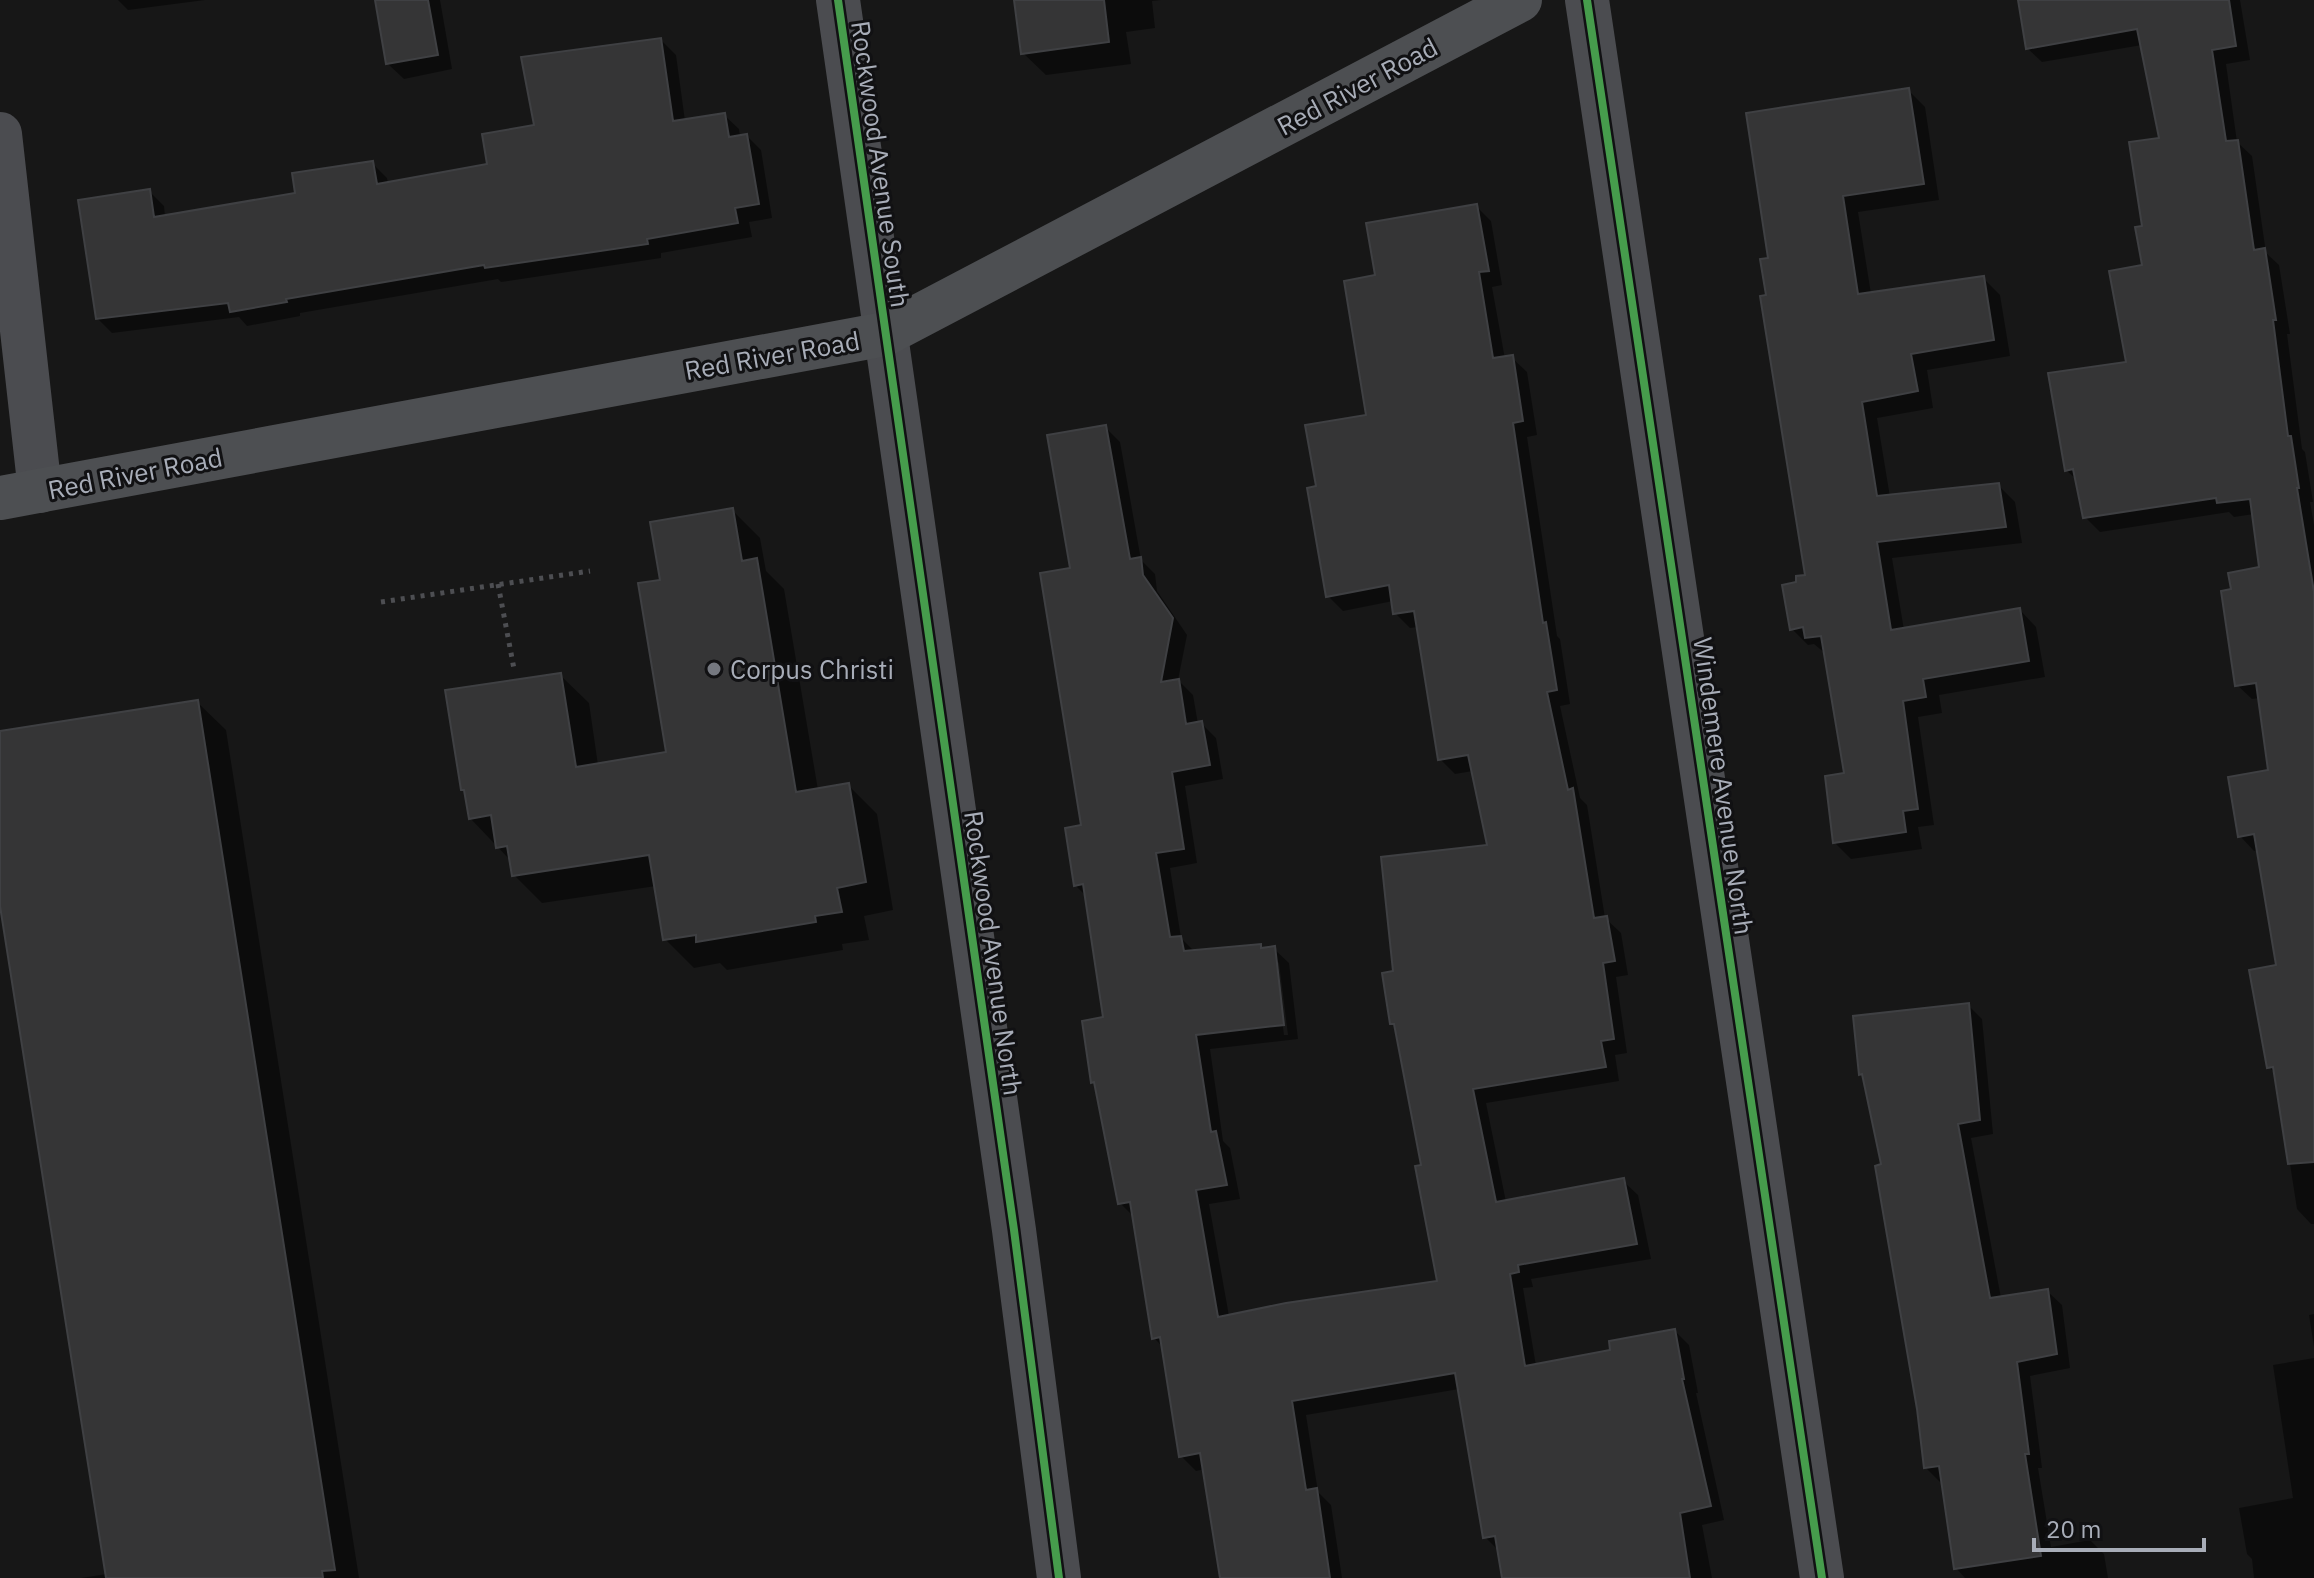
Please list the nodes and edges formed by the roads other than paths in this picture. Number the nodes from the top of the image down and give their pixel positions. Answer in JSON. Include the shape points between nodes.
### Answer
{"nodes":[{"id":1,"x":838,"y":0,"type":"edge"},
{"id":2,"x":1520,"y":0,"type":"edge"},
{"id":3,"x":1587,"y":0,"type":"edge"},
{"id":4,"x":0,"y":134,"type":"edge"},
{"id":5,"x":885,"y":334,"type":"junction"},
{"id":6,"x":20,"y":495,"type":"edge"},
{"id":7,"x":1059,"y":1578,"type":"edge"},
{"id":8,"x":1822,"y":1578,"type":"edge"}],
"edges":[{"from":1,"to":5,"type":"street","name":"Rockwood Avenue South"},
{"from":2,"to":5,"type":"main road","name":"Red River Road"},
{"from":3,"to":8,"type":"street","name":"Windemere Avenue North"},
{"from":4,"to":6,"type":"street"},
{"from":5,"to":6,"type":"main road","name":"Red River Road"},
{"from":5,"to":7,"type":"street","name":"Rockwood Avenue North"}]}
